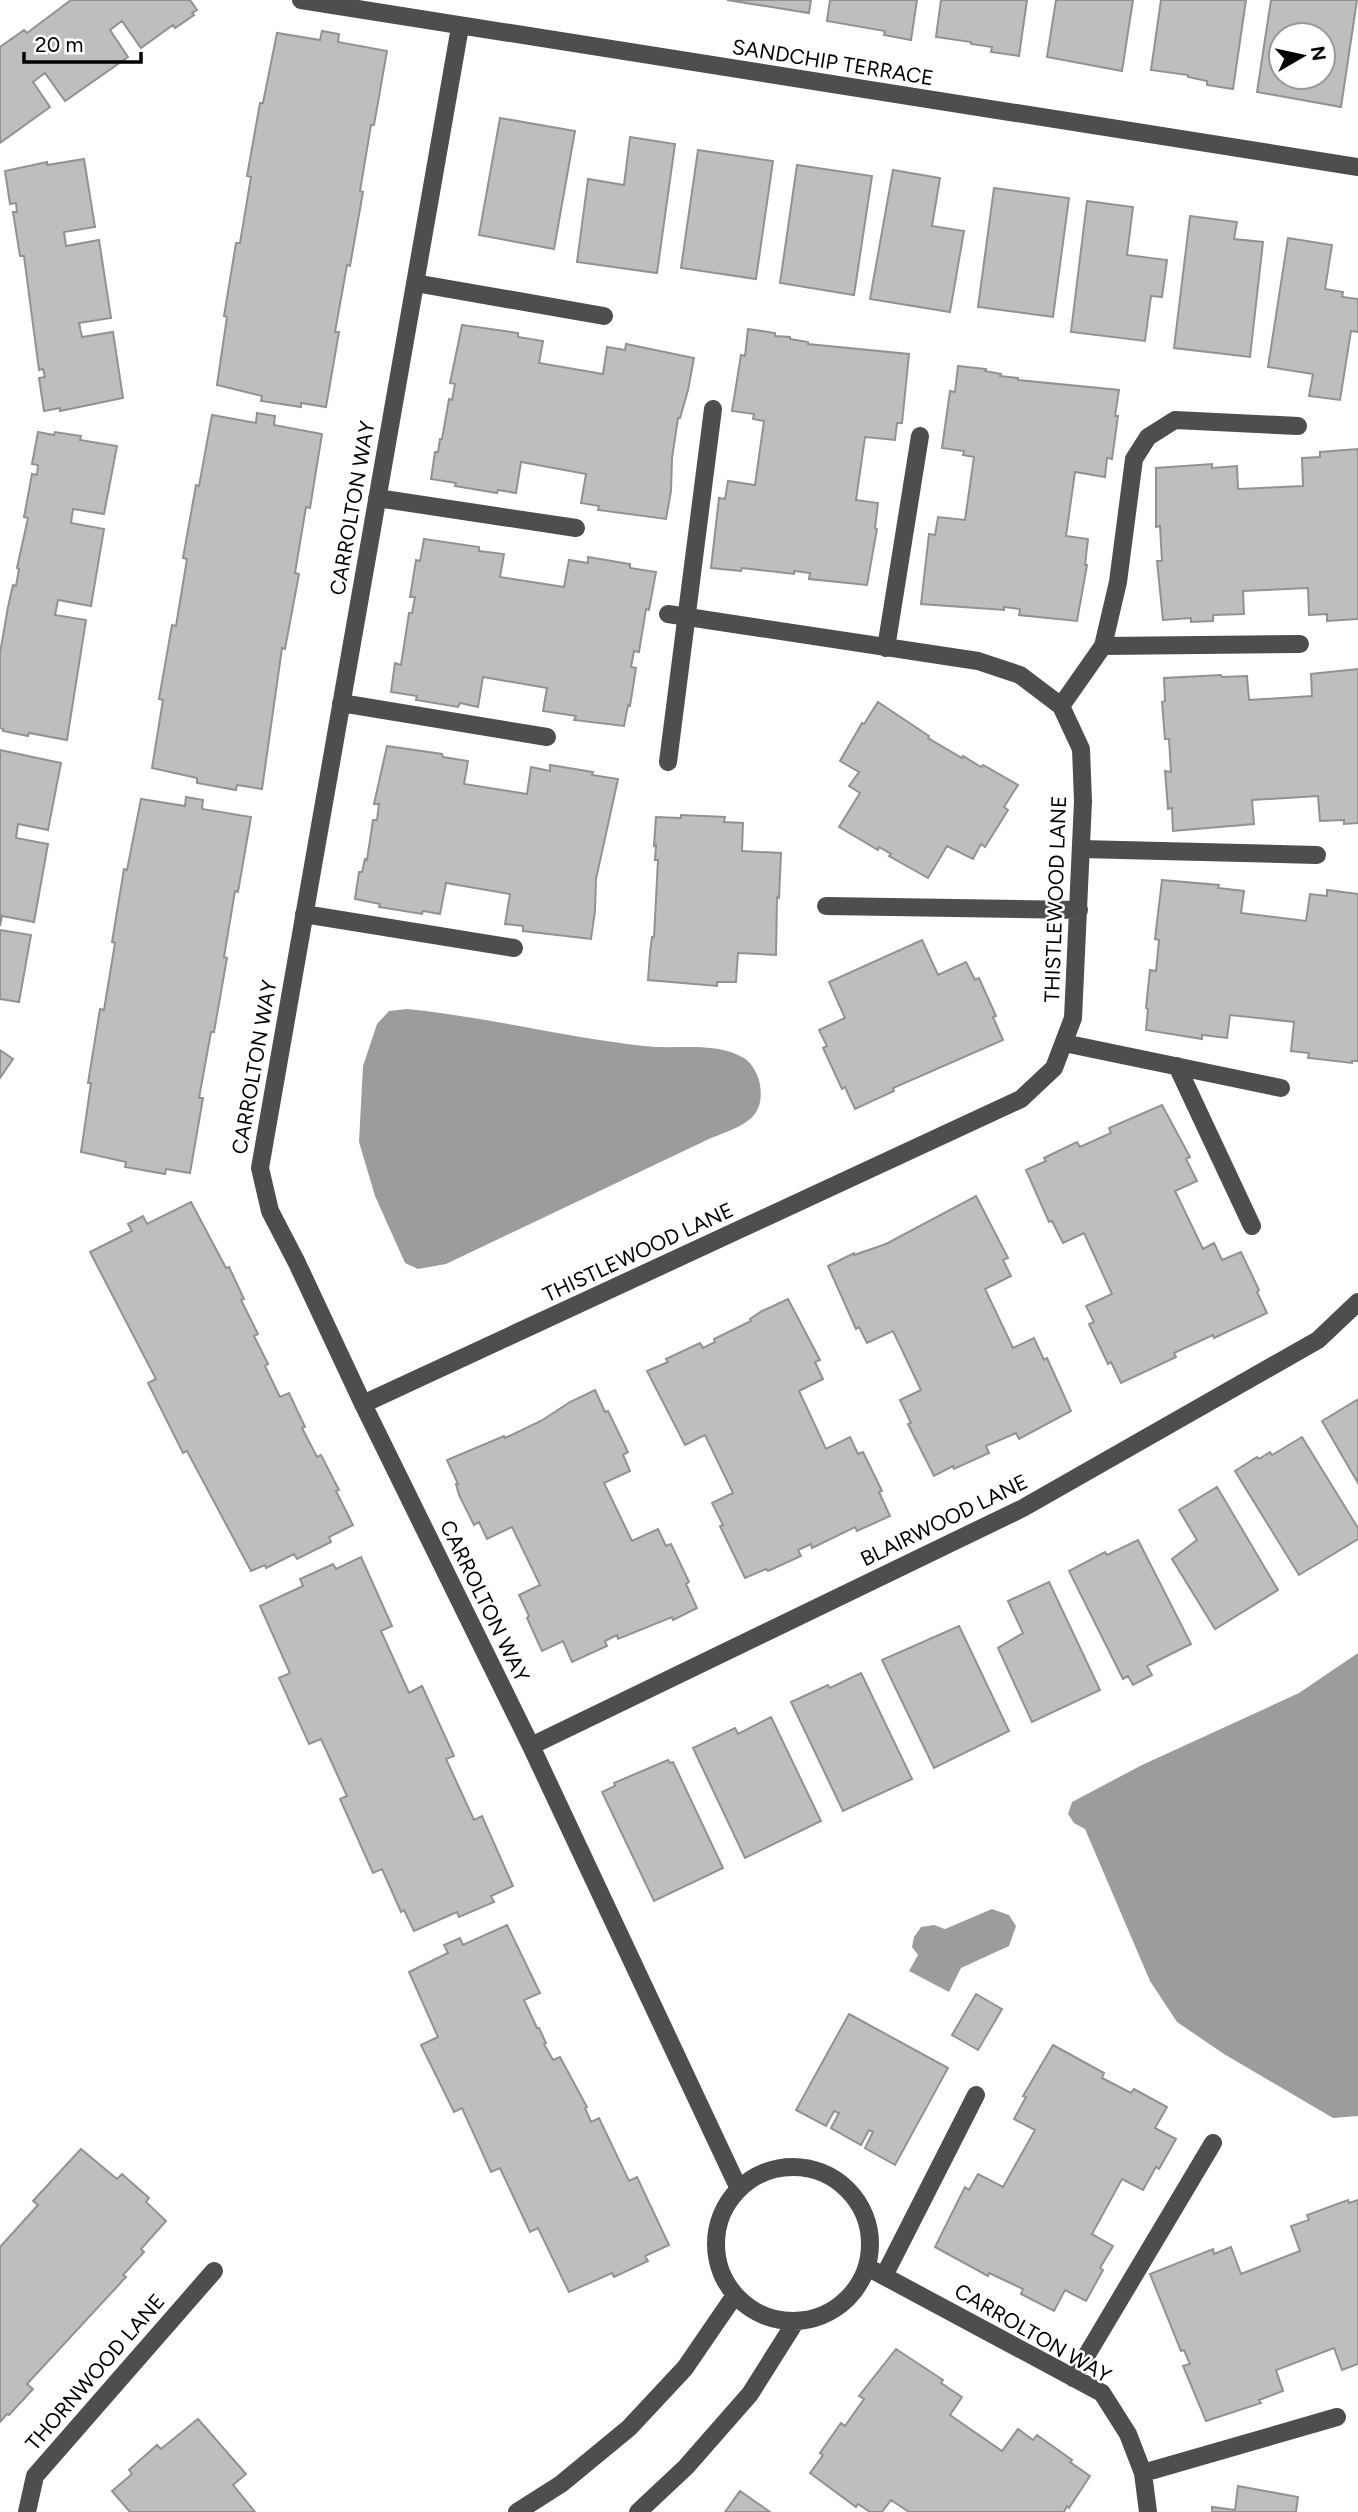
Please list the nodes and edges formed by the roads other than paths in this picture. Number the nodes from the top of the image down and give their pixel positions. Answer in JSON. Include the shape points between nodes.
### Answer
{"nodes":[{"id":1,"x":301,"y":0,"type":"edge"},
{"id":2,"x":460,"y":27,"type":"junction"},
{"id":3,"x":1358,"y":167,"type":"edge"},
{"id":4,"x":415,"y":283,"type":"junction"},
{"id":5,"x":604,"y":316,"type":"dead end"},
{"id":6,"x":713,"y":409,"type":"dead end"},
{"id":7,"x":1298,"y":426,"type":"dead end"},
{"id":8,"x":920,"y":436,"type":"dead end"},
{"id":9,"x":377,"y":498,"type":"junction"},
{"id":10,"x":576,"y":528,"type":"dead end"},
{"id":11,"x":677,"y":616,"type":"junction"},
{"id":12,"x":1300,"y":644,"type":"dead end"},
{"id":13,"x":1103,"y":646,"type":"junction"},
{"id":14,"x":886,"y":648,"type":"junction"},
{"id":15,"x":341,"y":703,"type":"junction"},
{"id":16,"x":1061,"y":706,"type":"junction"},
{"id":17,"x":547,"y":737,"type":"dead end"},
{"id":18,"x":668,"y":762,"type":"dead end"},
{"id":19,"x":1081,"y":849,"type":"junction"},
{"id":20,"x":1317,"y":855,"type":"dead end"},
{"id":21,"x":826,"y":906,"type":"dead end"},
{"id":22,"x":1079,"y":910,"type":"junction"},
{"id":23,"x":304,"y":914,"type":"junction"},
{"id":24,"x":514,"y":948,"type":"dead end"},
{"id":25,"x":1064,"y":1042,"type":"junction"},
{"id":26,"x":1177,"y":1066,"type":"junction"},
{"id":27,"x":1281,"y":1088,"type":"dead end"},
{"id":28,"x":1252,"y":1226,"type":"dead end"},
{"id":29,"x":1358,"y":1303,"type":"edge"},
{"id":30,"x":363,"y":1404,"type":"junction"},
{"id":31,"x":531,"y":1746,"type":"junction"},
{"id":32,"x":976,"y":2095,"type":"dead end"},
{"id":33,"x":1213,"y":2143,"type":"dead end"},
{"id":34,"x":739,"y":2189,"type":"junction"},
{"id":35,"x":867,"y":2267,"type":"junction"},
{"id":36,"x":214,"y":2271,"type":"dead end"},
{"id":37,"x":884,"y":2276,"type":"junction"},
{"id":38,"x":735,"y":2295,"type":"junction"},
{"id":39,"x":796,"y":2321,"type":"junction"},
{"id":40,"x":1073,"y":2378,"type":"junction"},
{"id":41,"x":1337,"y":2417,"type":"dead end"},
{"id":42,"x":1143,"y":2473,"type":"junction"},
{"id":43,"x":27,"y":2512,"type":"edge"},
{"id":44,"x":517,"y":2512,"type":"edge"},
{"id":45,"x":638,"y":2512,"type":"edge"},
{"id":46,"x":1148,"y":2512,"type":"edge"}],
"edges":[{"from":1,"to":2,"type":"street","name":"SANDCHIP TERRACE"},
{"from":2,"to":3,"type":"street","name":"SANDCHIP TERRACE"},
{"from":2,"to":4,"type":"street","name":"CARROLTON WAY"},
{"from":4,"to":5,"type":"street"},
{"from":4,"to":9,"type":"street","name":"CARROLTON WAY"},
{"from":6,"to":11,"type":"street"},
{"from":7,"to":13,"type":"street","via":[[1175,420],[1148,437],[1133,459],[1118,583]]},
{"from":8,"to":14,"type":"street"},
{"from":9,"to":10,"type":"street"},
{"from":9,"to":15,"type":"street","name":"CARROLTON WAY"},
{"from":11,"to":14,"type":"street","name":"THISTLEWOOD LANE"},
{"from":11,"to":18,"type":"street"},
{"from":12,"to":13,"type":"street"},
{"from":13,"to":16,"type":"street"},
{"from":14,"to":16,"type":"street","name":"THISTLEWOOD LANE","via":[[978,661],[1020,676]]},
{"from":15,"to":17,"type":"street"},
{"from":15,"to":23,"type":"street","name":"CARROLTON WAY"},
{"from":16,"to":19,"type":"street","name":"THISTLEWOOD LANE","via":[[1081,749]]},
{"from":19,"to":20,"type":"street"},
{"from":19,"to":22,"type":"street","name":"THISTLEWOOD LANE"},
{"from":21,"to":22,"type":"street"},
{"from":22,"to":25,"type":"street","name":"THISTLEWOOD LANE","via":[[1073,1018]]},
{"from":23,"to":24,"type":"street"},
{"from":23,"to":30,"type":"street","name":"CARROLTON WAY","via":[[260,1168],[270,1211]]},
{"from":25,"to":26,"type":"street"},
{"from":25,"to":30,"type":"street","name":"THISTLEWOOD LANE","via":[[1054,1068],[1021,1099]]},
{"from":26,"to":27,"type":"street"},
{"from":26,"to":28,"type":"street"},
{"from":29,"to":31,"type":"street","name":"BLAIRWOOD LANE","via":[[1318,1340],[1023,1508]]},
{"from":30,"to":31,"type":"street","name":"CARROLTON WAY"},
{"from":31,"to":34,"type":"street","name":"CARROLTON WAY"},
{"from":32,"to":37,"type":"street"},
{"from":33,"to":40,"type":"street"},
{"from":34,"to":35,"type":"street","via":[[760,2174],[784,2167],[810,2168],[833,2178],[852,2194],[865,2217],[870,2242]]},
{"from":34,"to":38,"type":"street","via":[[717,2230],[716,2253],[722,2275]]},
{"from":35,"to":37,"type":"street","name":"CARROLTON WAY"},
{"from":35,"to":39,"type":"street","via":[[857,2288],[840,2305],[819,2317]]},
{"from":36,"to":43,"type":"street","name":"THORNWOOD LANE","via":[[35,2476]]},
{"from":37,"to":40,"type":"street","name":"CARROLTON WAY"},
{"from":38,"to":39,"type":"street","via":[[773,2319]]},
{"from":38,"to":44,"type":"street","via":[[685,2368],[629,2428],[561,2484]]},
{"from":39,"to":45,"type":"street","via":[[751,2394],[686,2467]]},
{"from":40,"to":42,"type":"street","name":"CARROLTON WAY","via":[[1102,2393],[1128,2434]]},
{"from":41,"to":42,"type":"street"},
{"from":42,"to":46,"type":"street","name":"CARROLTON WAY"}]}
